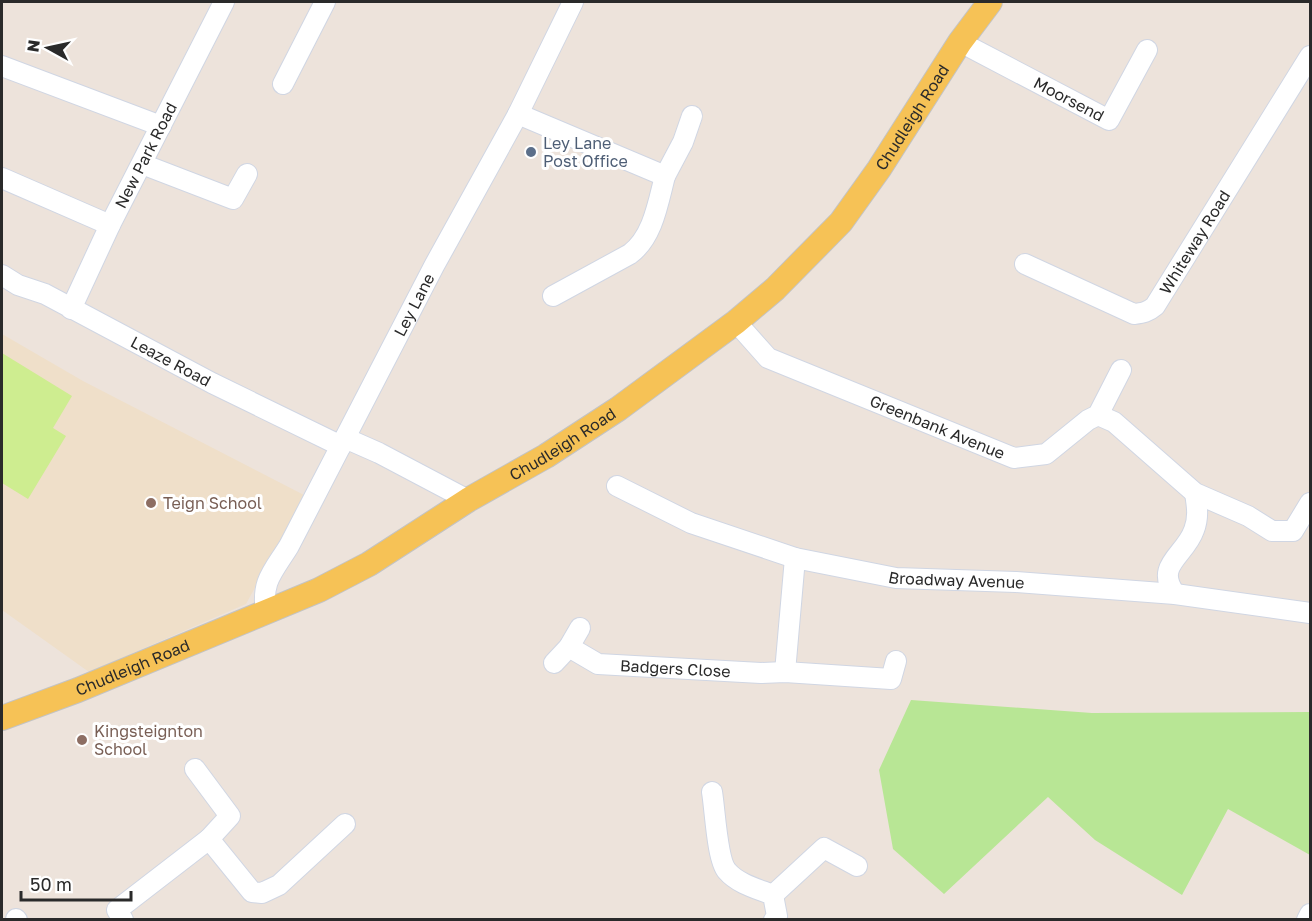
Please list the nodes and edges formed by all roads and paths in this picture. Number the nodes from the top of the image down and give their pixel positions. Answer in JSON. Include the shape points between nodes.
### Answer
{"nodes":[{"id":1,"x":224,"y":2,"type":"edge"},
{"id":2,"x":325,"y":2,"type":"edge"},
{"id":3,"x":573,"y":2,"type":"edge"},
{"id":4,"x":990,"y":2,"type":"edge"},
{"id":5,"x":960,"y":42,"type":"junction"},
{"id":6,"x":1147,"y":50,"type":"dead end"},
{"id":7,"x":1311,"y":56,"type":"edge"},
{"id":8,"x":2,"y":66,"type":"edge"},
{"id":9,"x":284,"y":84,"type":"dead end"},
{"id":10,"x":518,"y":114,"type":"junction"},
{"id":11,"x":692,"y":116,"type":"dead end"},
{"id":12,"x":161,"y":126,"type":"junction"},
{"id":13,"x":142,"y":164,"type":"junction"},
{"id":14,"x":247,"y":174,"type":"dead end"},
{"id":15,"x":665,"y":177,"type":"junction"},
{"id":16,"x":2,"y":178,"type":"edge"},
{"id":17,"x":110,"y":225,"type":"junction"},
{"id":18,"x":1025,"y":264,"type":"dead end"},
{"id":19,"x":2,"y":275,"type":"edge"},
{"id":20,"x":553,"y":296,"type":"dead end"},
{"id":21,"x":71,"y":309,"type":"junction"},
{"id":22,"x":736,"y":322,"type":"junction"},
{"id":23,"x":1121,"y":370,"type":"dead end"},
{"id":24,"x":1098,"y":415,"type":"junction"},
{"id":25,"x":343,"y":442,"type":"junction"},
{"id":26,"x":617,"y":486,"type":"dead end"},
{"id":27,"x":1196,"y":493,"type":"junction"},
{"id":28,"x":468,"y":500,"type":"junction"},
{"id":29,"x":1311,"y":503,"type":"edge"},
{"id":30,"x":795,"y":558,"type":"junction"},
{"id":31,"x":1175,"y":594,"type":"junction"},
{"id":32,"x":266,"y":612,"type":"junction"},
{"id":33,"x":1311,"y":613,"type":"edge"},
{"id":34,"x":580,"y":628,"type":"dead end"},
{"id":35,"x":569,"y":647,"type":"junction"},
{"id":36,"x":896,"y":661,"type":"dead end"},
{"id":37,"x":554,"y":663,"type":"dead end"},
{"id":38,"x":785,"y":672,"type":"junction"},
{"id":39,"x":2,"y":718,"type":"edge"},
{"id":40,"x":195,"y":769,"type":"dead end"},
{"id":41,"x":712,"y":792,"type":"dead end"},
{"id":42,"x":345,"y":824,"type":"dead end"},
{"id":43,"x":209,"y":839,"type":"junction"},
{"id":44,"x":856,"y":866,"type":"dead end"},
{"id":45,"x":773,"y":895,"type":"junction"},
{"id":46,"x":1311,"y":914,"type":"edge"},
{"id":47,"x":123,"y":920,"type":"edge"},
{"id":48,"x":774,"y":920,"type":"edge"},
{"id":49,"x":1307,"y":920,"type":"edge"}],
"edges":[{"from":1,"to":12,"type":"street","name":"New Park Road"},
{"from":2,"to":9,"type":"street"},
{"from":3,"to":10,"type":"street","name":"Ley Lane"},
{"from":4,"to":5,"type":"main road","name":"Chudleigh Road"},
{"from":5,"to":6,"type":"street","name":"Moorsend","via":[[1109,120]]},
{"from":5,"to":22,"type":"main road","name":"Chudleigh Road","via":[[841,222],[776,289]]},
{"from":7,"to":18,"type":"street","name":"Whiteway Road","via":[[1201,235],[1155,306],[1147,312],[1134,314]]},
{"from":8,"to":12,"type":"street"},
{"from":10,"to":15,"type":"street"},
{"from":10,"to":25,"type":"street","name":"Ley Lane"},
{"from":11,"to":15,"type":"street"},
{"from":12,"to":13,"type":"street","name":"New Park Road"},
{"from":13,"to":14,"type":"street","via":[[233,199]]},
{"from":13,"to":17,"type":"street","name":"New Park Road"},
{"from":15,"to":20,"type":"street","via":[[654,219],[641,246]]},
{"from":16,"to":17,"type":"street"},
{"from":17,"to":21,"type":"street","name":"New Park Road"},
{"from":19,"to":21,"type":"street","name":"Leaze Road"},
{"from":21,"to":25,"type":"street","name":"Leaze Road","via":[[212,383]]},
{"from":22,"to":24,"type":"street","name":"Greenbank Avenue","via":[[768,358],[1014,458],[1046,454]]},
{"from":22,"to":28,"type":"main road","name":"Chudleigh Road","via":[[618,409]]},
{"from":23,"to":24,"type":"street","name":"Greenbank Avenue"},
{"from":24,"to":27,"type":"street","via":[[1114,422]]},
{"from":25,"to":28,"type":"street","name":"Leaze Road","via":[[379,453]]},
{"from":25,"to":32,"type":"street","name":"Ley Lane","via":[[264,586]]},
{"from":26,"to":30,"type":"street","name":"Broadway Avenue","via":[[691,523]]},
{"from":27,"to":29,"type":"street","via":[[1272,531],[1293,531]]},
{"from":27,"to":31,"type":"street","via":[[1198,513],[1194,530],[1166,576]]},
{"from":28,"to":32,"type":"main road","name":"Chudleigh Road","via":[[369,564]]},
{"from":30,"to":31,"type":"street","name":"Broadway Avenue","via":[[896,578]]},
{"from":30,"to":38,"type":"street"},
{"from":31,"to":33,"type":"street","name":"Broadway Avenue"},
{"from":32,"to":39,"type":"main road","name":"Chudleigh Road"},
{"from":34,"to":35,"type":"street"},
{"from":35,"to":37,"type":"street"},
{"from":35,"to":38,"type":"street","name":"Badgers Close","via":[[598,664]]},
{"from":36,"to":38,"type":"street","name":"Badgers Close","via":[[891,679]]},
{"from":40,"to":43,"type":"street","via":[[230,816]]},
{"from":41,"to":45,"type":"street","via":[[725,870]]},
{"from":42,"to":43,"type":"street","via":[[279,885],[262,893],[252,892]]},
{"from":43,"to":47,"type":"street","via":[[117,910]]},
{"from":44,"to":45,"type":"street","via":[[824,848]]},
{"from":45,"to":48,"type":"street","via":[[777,916]]},
{"from":46,"to":49,"type":"street"}]}
